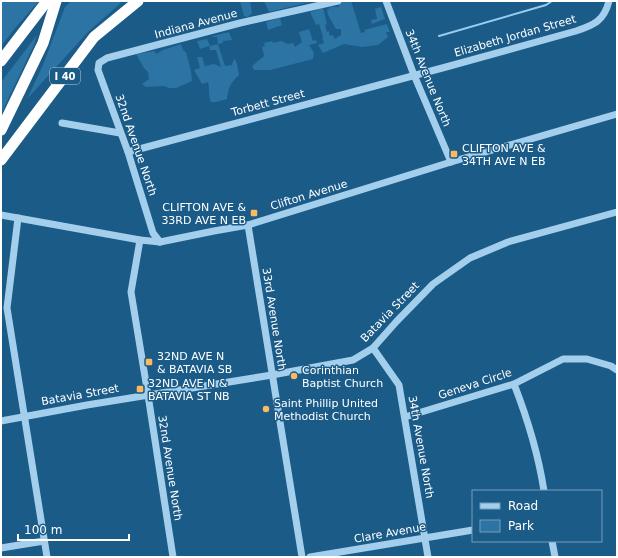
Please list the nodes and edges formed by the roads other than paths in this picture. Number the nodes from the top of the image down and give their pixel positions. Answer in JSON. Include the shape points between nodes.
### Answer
{"nodes":[{"id":1,"x":47,"y":1,"type":"edge"},
{"id":2,"x":56,"y":1,"type":"edge"},
{"id":3,"x":138,"y":1,"type":"edge"},
{"id":4,"x":338,"y":1,"type":"edge"},
{"id":5,"x":386,"y":1,"type":"edge"},
{"id":6,"x":609,"y":1,"type":"edge"},
{"id":7,"x":107,"y":58,"type":"joint"},
{"id":8,"x":1,"y":61,"type":"edge"},
{"id":9,"x":414,"y":76,"type":"junction"},
{"id":10,"x":617,"y":114,"type":"edge"},
{"id":11,"x":62,"y":123,"type":"dead end"},
{"id":12,"x":1,"y":130,"type":"edge"},
{"id":13,"x":120,"y":133,"type":"junction"},
{"id":14,"x":128,"y":152,"type":"junction"},
{"id":15,"x":1,"y":160,"type":"edge"},
{"id":16,"x":451,"y":162,"type":"junction"},
{"id":17,"x":617,"y":212,"type":"edge"},
{"id":18,"x":1,"y":215,"type":"edge"},
{"id":19,"x":18,"y":218,"type":"junction"},
{"id":20,"x":248,"y":225,"type":"junction"},
{"id":21,"x":140,"y":240,"type":"junction"},
{"id":22,"x":160,"y":242,"type":"junction"},
{"id":23,"x":373,"y":348,"type":"junction"},
{"id":24,"x":617,"y":370,"type":"edge"},
{"id":25,"x":272,"y":375,"type":"junction"},
{"id":26,"x":514,"y":384,"type":"junction"},
{"id":27,"x":148,"y":395,"type":"junction"},
{"id":28,"x":24,"y":416,"type":"junction"},
{"id":29,"x":405,"y":417,"type":"junction"},
{"id":30,"x":1,"y":421,"type":"edge"},
{"id":31,"x":544,"y":490,"type":"edge"},
{"id":32,"x":472,"y":530,"type":"edge"},
{"id":33,"x":425,"y":538,"type":"junction"},
{"id":34,"x":44,"y":541,"type":"junction"},
{"id":35,"x":552,"y":542,"type":"edge"},
{"id":36,"x":1,"y":548,"type":"edge"},
{"id":37,"x":47,"y":557,"type":"edge"},
{"id":38,"x":173,"y":557,"type":"edge"},
{"id":39,"x":302,"y":557,"type":"edge"},
{"id":40,"x":310,"y":557,"type":"edge"},
{"id":41,"x":428,"y":557,"type":"edge"},
{"id":42,"x":555,"y":557,"type":"edge"}],
"edges":[{"from":1,"to":8,"type":"highway"},
{"from":2,"to":12,"type":"highway","via":[[43,43]]},
{"from":3,"to":15,"type":"highway","number":"I 40","via":[[94,37]]},
{"from":4,"to":7,"type":"street","name":"Indiana Avenue","via":[[240,23]]},
{"from":5,"to":9,"type":"street","name":"34th Avenue North"},
{"from":6,"to":9,"type":"street","name":"Elizabeth Jordan Street","via":[[601,18],[590,26]]},
{"from":7,"to":13,"type":"street","name":"32nd Avenue North","via":[[98,63],[98,70]]},
{"from":9,"to":14,"type":"street","name":"Torbett Street"},
{"from":9,"to":16,"type":"street","name":"34th Avenue North"},
{"from":10,"to":16,"type":"street","name":"Clifton Avenue"},
{"from":11,"to":13,"type":"street"},
{"from":13,"to":14,"type":"street","name":"32nd Avenue North"},
{"from":14,"to":22,"type":"street","name":"32nd Avenue North","via":[[153,233]]},
{"from":16,"to":20,"type":"street","name":"Clifton Avenue"},
{"from":17,"to":23,"type":"street","name":"Batavia Street","via":[[508,242],[470,258],[433,284]]},
{"from":18,"to":19,"type":"street","name":"Clifton Avenue"},
{"from":19,"to":21,"type":"street","name":"Clifton Avenue"},
{"from":19,"to":28,"type":"street","via":[[7,308]]},
{"from":20,"to":22,"type":"street","name":"Clifton Avenue"},
{"from":20,"to":25,"type":"street","name":"33rd Avenue North"},
{"from":21,"to":22,"type":"street","name":"Clifton Avenue"},
{"from":21,"to":27,"type":"street","name":"32nd Avenue North","via":[[130,292]]},
{"from":23,"to":25,"type":"street","name":"Batavia Street","via":[[353,360]]},
{"from":23,"to":29,"type":"street","name":"34th Avenue North","via":[[399,385]]},
{"from":24,"to":26,"type":"street","name":"Geneva Circle","via":[[587,359],[563,359]]},
{"from":25,"to":27,"type":"street","name":"Batavia Street"},
{"from":25,"to":39,"type":"street","name":"33rd Avenue North"},
{"from":26,"to":29,"type":"street","name":"Geneva Circle"},
{"from":26,"to":31,"type":"street","via":[[540,462]]},
{"from":27,"to":28,"type":"street","name":"Batavia Street"},
{"from":27,"to":38,"type":"street","name":"32nd Avenue North"},
{"from":28,"to":30,"type":"street","name":"Batavia Street"},
{"from":28,"to":34,"type":"street"},
{"from":29,"to":33,"type":"street","name":"34th Avenue North"},
{"from":32,"to":33,"type":"street","name":"Clare Avenue"},
{"from":33,"to":40,"type":"street","name":"Clare Avenue"},
{"from":33,"to":41,"type":"street","name":"34th Avenue North"},
{"from":34,"to":36,"type":"street"},
{"from":34,"to":37,"type":"street"},
{"from":35,"to":42,"type":"street"}]}
